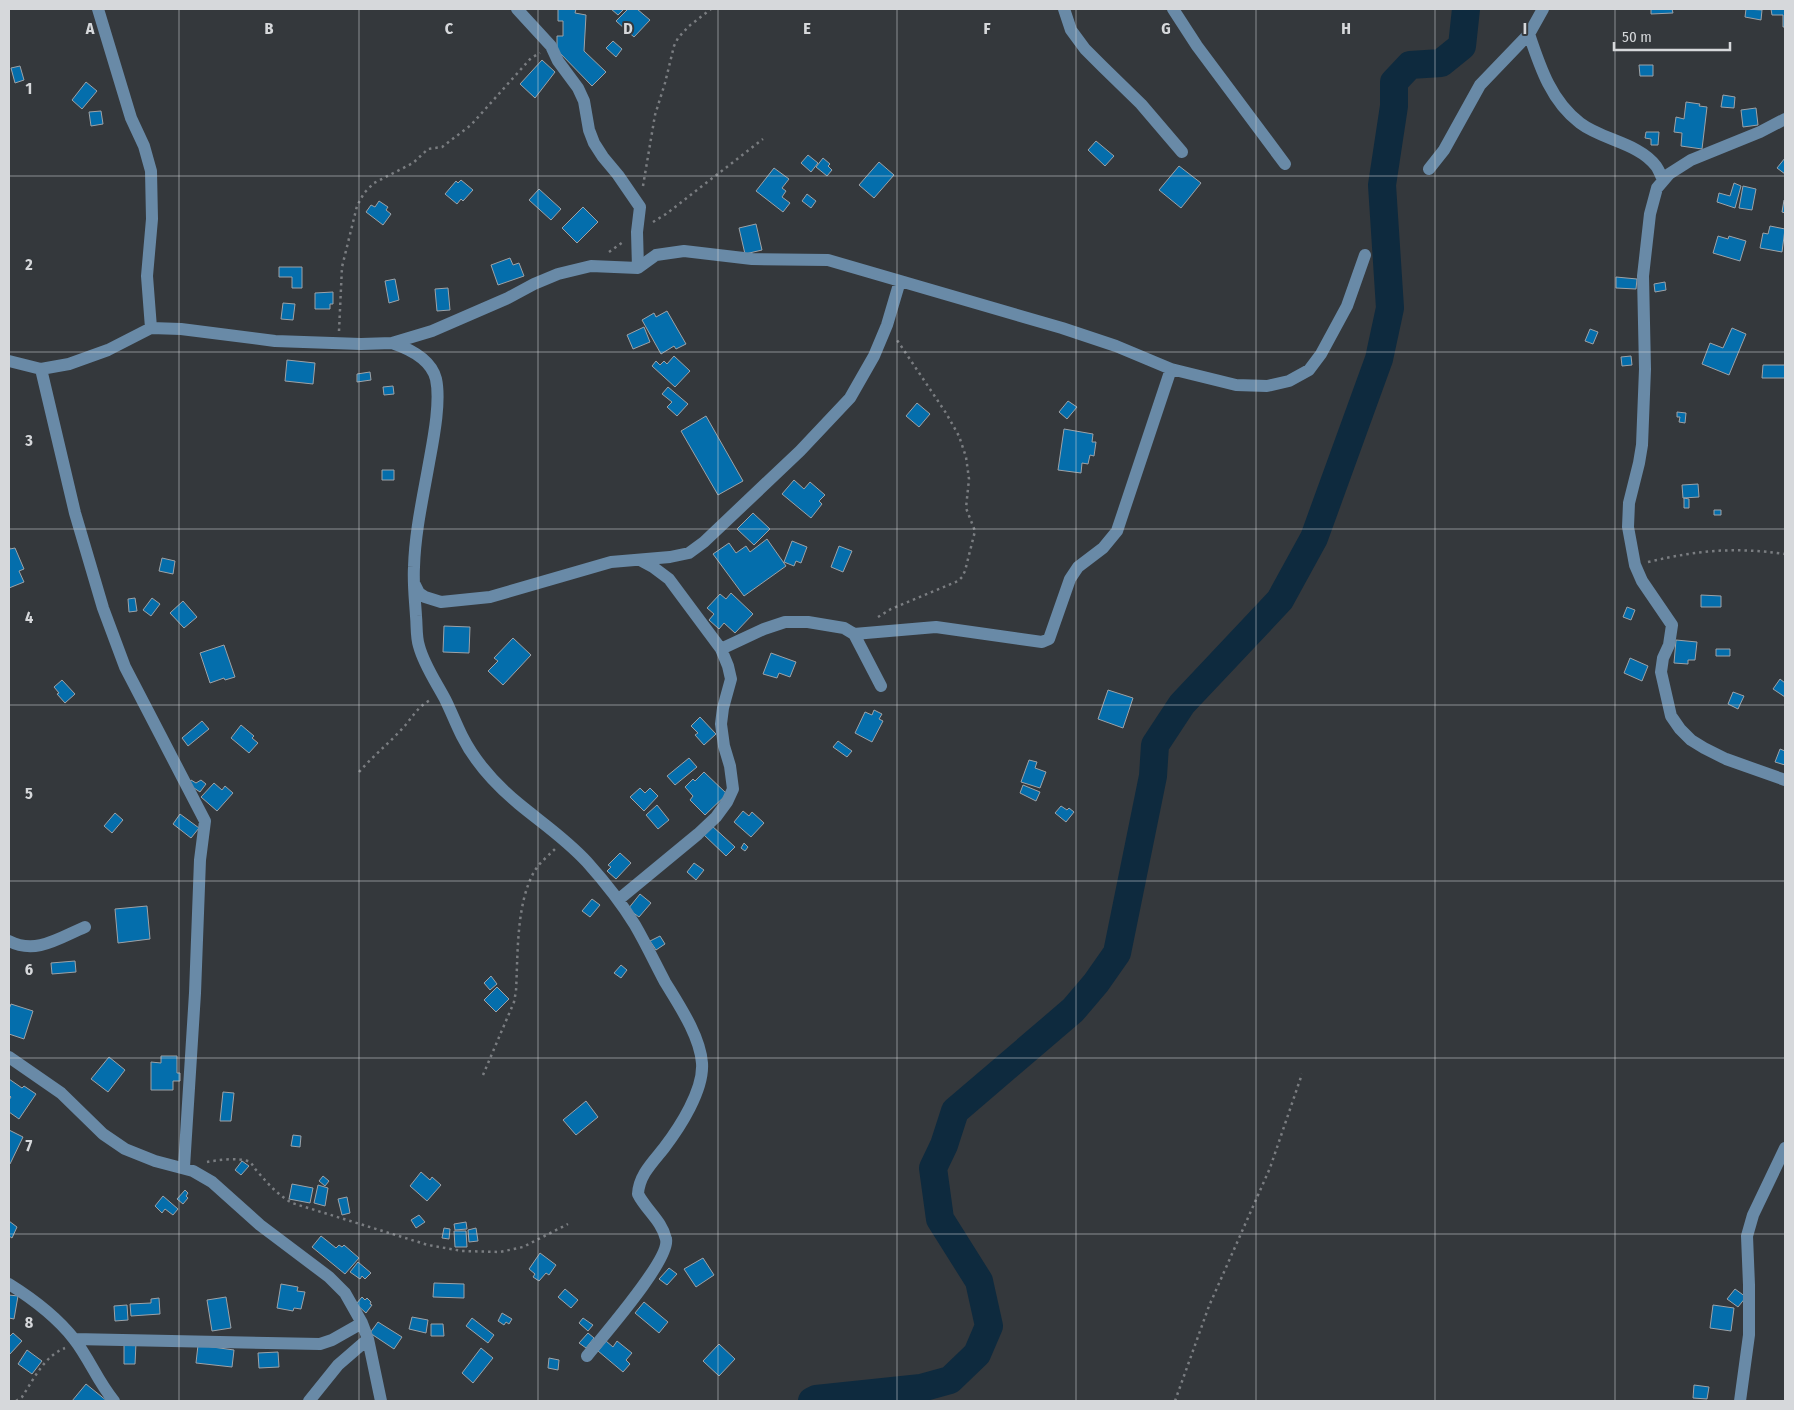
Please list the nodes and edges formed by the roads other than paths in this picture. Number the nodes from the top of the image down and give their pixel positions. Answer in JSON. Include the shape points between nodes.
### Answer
{"nodes":[{"id":1,"x":98,"y":9,"type":"edge"},
{"id":2,"x":517,"y":9,"type":"edge"},
{"id":3,"x":1064,"y":9,"type":"edge"},
{"id":4,"x":1172,"y":9,"type":"edge"},
{"id":5,"x":1543,"y":9,"type":"edge"},
{"id":6,"x":1528,"y":34,"type":"junction"},
{"id":7,"x":1785,"y":119,"type":"edge"},
{"id":8,"x":1182,"y":152,"type":"dead end"},
{"id":9,"x":1284,"y":164,"type":"dead end"},
{"id":10,"x":1429,"y":169,"type":"dead end"},
{"id":11,"x":1663,"y":180,"type":"junction"},
{"id":12,"x":1365,"y":255,"type":"dead end"},
{"id":13,"x":638,"y":268,"type":"junction"},
{"id":14,"x":900,"y":281,"type":"junction"},
{"id":15,"x":151,"y":328,"type":"junction"},
{"id":16,"x":392,"y":343,"type":"junction"},
{"id":17,"x":9,"y":361,"type":"edge"},
{"id":18,"x":41,"y":369,"type":"junction"},
{"id":19,"x":1172,"y":369,"type":"junction"},
{"id":20,"x":638,"y":559,"type":"junction"},
{"id":21,"x":414,"y":583,"type":"junction"},
{"id":22,"x":860,"y":634,"type":"junction"},
{"id":23,"x":721,"y":649,"type":"junction"},
{"id":24,"x":881,"y":686,"type":"dead end"},
{"id":25,"x":1785,"y":780,"type":"edge"},
{"id":26,"x":618,"y":900,"type":"junction"},
{"id":27,"x":85,"y":927,"type":"dead end"},
{"id":28,"x":9,"y":941,"type":"edge"},
{"id":29,"x":9,"y":1057,"type":"edge"},
{"id":30,"x":1785,"y":1148,"type":"edge"},
{"id":31,"x":188,"y":1169,"type":"junction"},
{"id":32,"x":9,"y":1284,"type":"edge"},
{"id":33,"x":362,"y":1323,"type":"junction"},
{"id":34,"x":74,"y":1339,"type":"junction"},
{"id":35,"x":368,"y":1339,"type":"junction"},
{"id":36,"x":587,"y":1356,"type":"dead end"},
{"id":37,"x":114,"y":1401,"type":"edge"},
{"id":38,"x":308,"y":1401,"type":"edge"},
{"id":39,"x":381,"y":1401,"type":"edge"},
{"id":40,"x":1740,"y":1401,"type":"edge"}],
"edges":[{"from":1,"to":15,"type":"street","via":[[131,118],[151,171],[152,219],[147,276]]},
{"from":2,"to":13,"type":"street","via":[[551,46],[578,88],[594,143],[640,207]]},
{"from":3,"to":8,"type":"street","via":[[1072,30],[1085,49],[1142,104]]},
{"from":4,"to":9,"type":"street"},
{"from":5,"to":6,"type":"street"},
{"from":6,"to":10,"type":"street","via":[[1480,85],[1444,150]]},
{"from":6,"to":11,"type":"street","via":[[1544,76],[1567,112],[1581,124],[1646,156]]},
{"from":7,"to":11,"type":"street","via":[[1691,160]]},
{"from":11,"to":25,"type":"street","via":[[1650,214],[1643,276],[1645,369],[1642,445],[1628,503],[1628,526],[1635,565],[1672,625],[1661,672],[1671,716],[1680,729],[1711,752]]},
{"from":12,"to":19,"type":"street","via":[[1347,306],[1309,370],[1289,381],[1267,386],[1236,385]]},
{"from":13,"to":14,"type":"street","via":[[656,255],[684,251],[752,259],[828,260]]},
{"from":13,"to":16,"type":"street","via":[[591,266],[542,281],[432,331]]},
{"from":14,"to":19,"type":"street","via":[[1062,328]]},
{"from":14,"to":20,"type":"street","via":[[874,356],[850,398],[800,451],[704,542],[689,553]]},
{"from":15,"to":16,"type":"street","via":[[275,341]]},
{"from":15,"to":18,"type":"street","via":[[108,350],[69,364]]},
{"from":16,"to":21,"type":"street","via":[[416,354],[429,365],[436,380],[433,444],[420,516]]},
{"from":17,"to":18,"type":"street"},
{"from":18,"to":31,"type":"street","via":[[75,513],[106,616],[125,667],[205,821],[200,860]]},
{"from":19,"to":22,"type":"street","via":[[1118,532],[1078,567],[1070,579],[1049,639],[1042,642],[936,627]]},
{"from":20,"to":21,"type":"street","via":[[611,562],[490,597],[441,602],[419,593]]},
{"from":20,"to":23,"type":"street","via":[[668,579]]},
{"from":21,"to":26,"type":"street","via":[[418,645],[478,762],[518,803],[565,839]]},
{"from":22,"to":23,"type":"street","via":[[808,622],[785,622]]},
{"from":22,"to":24,"type":"street"},
{"from":23,"to":26,"type":"street","via":[[730,679],[721,724],[733,789],[727,802],[698,834]]},
{"from":26,"to":36,"type":"street","via":[[635,925],[694,1036],[702,1066],[692,1104],[638,1187],[638,1194],[663,1229],[667,1242],[660,1262]]},
{"from":27,"to":28,"type":"street","via":[[42,946],[19,946]]},
{"from":29,"to":31,"type":"street","via":[[62,1093],[103,1134],[125,1149]]},
{"from":30,"to":40,"type":"street","via":[[1753,1215],[1747,1236],[1749,1335]]},
{"from":31,"to":33,"type":"street","via":[[212,1182],[260,1225],[329,1277],[344,1293]]},
{"from":32,"to":34,"type":"street","via":[[30,1297]]},
{"from":33,"to":34,"type":"street","via":[[320,1344]]},
{"from":33,"to":35,"type":"street"},
{"from":34,"to":37,"type":"street"},
{"from":35,"to":38,"type":"street","via":[[338,1364]]},
{"from":35,"to":39,"type":"street"}]}
